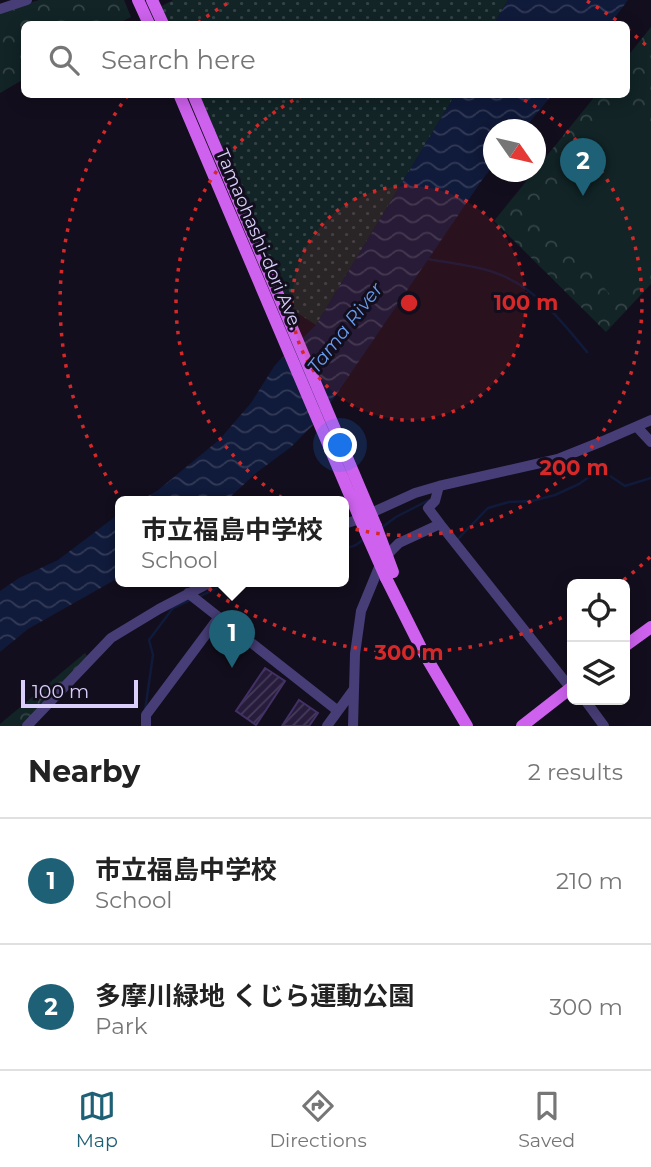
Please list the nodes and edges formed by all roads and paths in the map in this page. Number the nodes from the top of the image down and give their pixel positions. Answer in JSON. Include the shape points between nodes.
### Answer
{"nodes":[{"id":1,"x":27,"y":0,"type":"edge"},
{"id":2,"x":138,"y":0,"type":"edge"},
{"id":3,"x":152,"y":0,"type":"edge"},
{"id":4,"x":0,"y":9,"type":"edge"},
{"id":5,"x":160,"y":19,"type":"edge"},
{"id":6,"x":148,"y":21,"type":"edge"},
{"id":7,"x":180,"y":98,"type":"edge"},
{"id":8,"x":195,"y":98,"type":"edge"},
{"id":9,"x":651,"y":420,"type":"edge"},
{"id":10,"x":636,"y":427,"type":"junction"},
{"id":11,"x":651,"y":442,"type":"edge"},
{"id":12,"x":438,"y":493,"type":"junction"},
{"id":13,"x":364,"y":513,"type":"junction"},
{"id":14,"x":349,"y":521,"type":"edge"},
{"id":15,"x":440,"y":524,"type":"junction"},
{"id":16,"x":205,"y":587,"type":"edge"},
{"id":17,"x":192,"y":597,"type":"junction"},
{"id":18,"x":219,"y":617,"type":"junction"},
{"id":19,"x":651,"y":627,"type":"edge"},
{"id":20,"x":630,"y":642,"type":"edge"},
{"id":21,"x":567,"y":683,"type":"edge"},
{"id":22,"x":355,"y":688,"type":"junction"},
{"id":23,"x":567,"y":693,"type":"edge"},
{"id":24,"x":588,"y":705,"type":"edge"},
{"id":25,"x":338,"y":710,"type":"junction"},
{"id":26,"x":27,"y":726,"type":"edge"},
{"id":27,"x":146,"y":726,"type":"edge"},
{"id":28,"x":327,"y":726,"type":"edge"},
{"id":29,"x":352,"y":726,"type":"edge"},
{"id":30,"x":467,"y":726,"type":"edge"},
{"id":31,"x":522,"y":726,"type":"edge"},
{"id":32,"x":604,"y":726,"type":"edge"}],
"edges":[{"from":1,"to":4,"type":"street"},
{"from":2,"to":6,"type":"main road"},
{"from":3,"to":5,"type":"main road"},
{"from":7,"to":13,"type":"main road","name":"Tamaohashi-dori Ave."},
{"from":8,"to":13,"type":"main road","name":"Tamaohashi-dori Ave."},
{"from":9,"to":10,"type":"street"},
{"from":10,"to":11,"type":"street"},
{"from":10,"to":12,"type":"street","via":[[558,459]]},
{"from":12,"to":13,"type":"street","via":[[415,493]]},
{"from":12,"to":15,"type":"street","via":[[428,508]]},
{"from":13,"to":14,"type":"street"},
{"from":13,"to":30,"type":"main road","name":"Tamaohashi-dori Ave.","bridge":true,"via":[[411,626]]},
{"from":15,"to":21,"type":"street"},
{"from":15,"to":22,"type":"street","via":[[399,543],[382,560],[361,611]]},
{"from":16,"to":17,"type":"street"},
{"from":17,"to":18,"type":"street"},
{"from":17,"to":26,"type":"street","via":[[111,638]]},
{"from":18,"to":25,"type":"street"},
{"from":18,"to":27,"type":"street","via":[[146,715]]},
{"from":19,"to":20,"type":"main road"},
{"from":22,"to":25,"type":"street"},
{"from":22,"to":29,"type":"street"},
{"from":23,"to":31,"type":"main road"},
{"from":24,"to":32,"type":"street"},
{"from":25,"to":28,"type":"street"}]}
